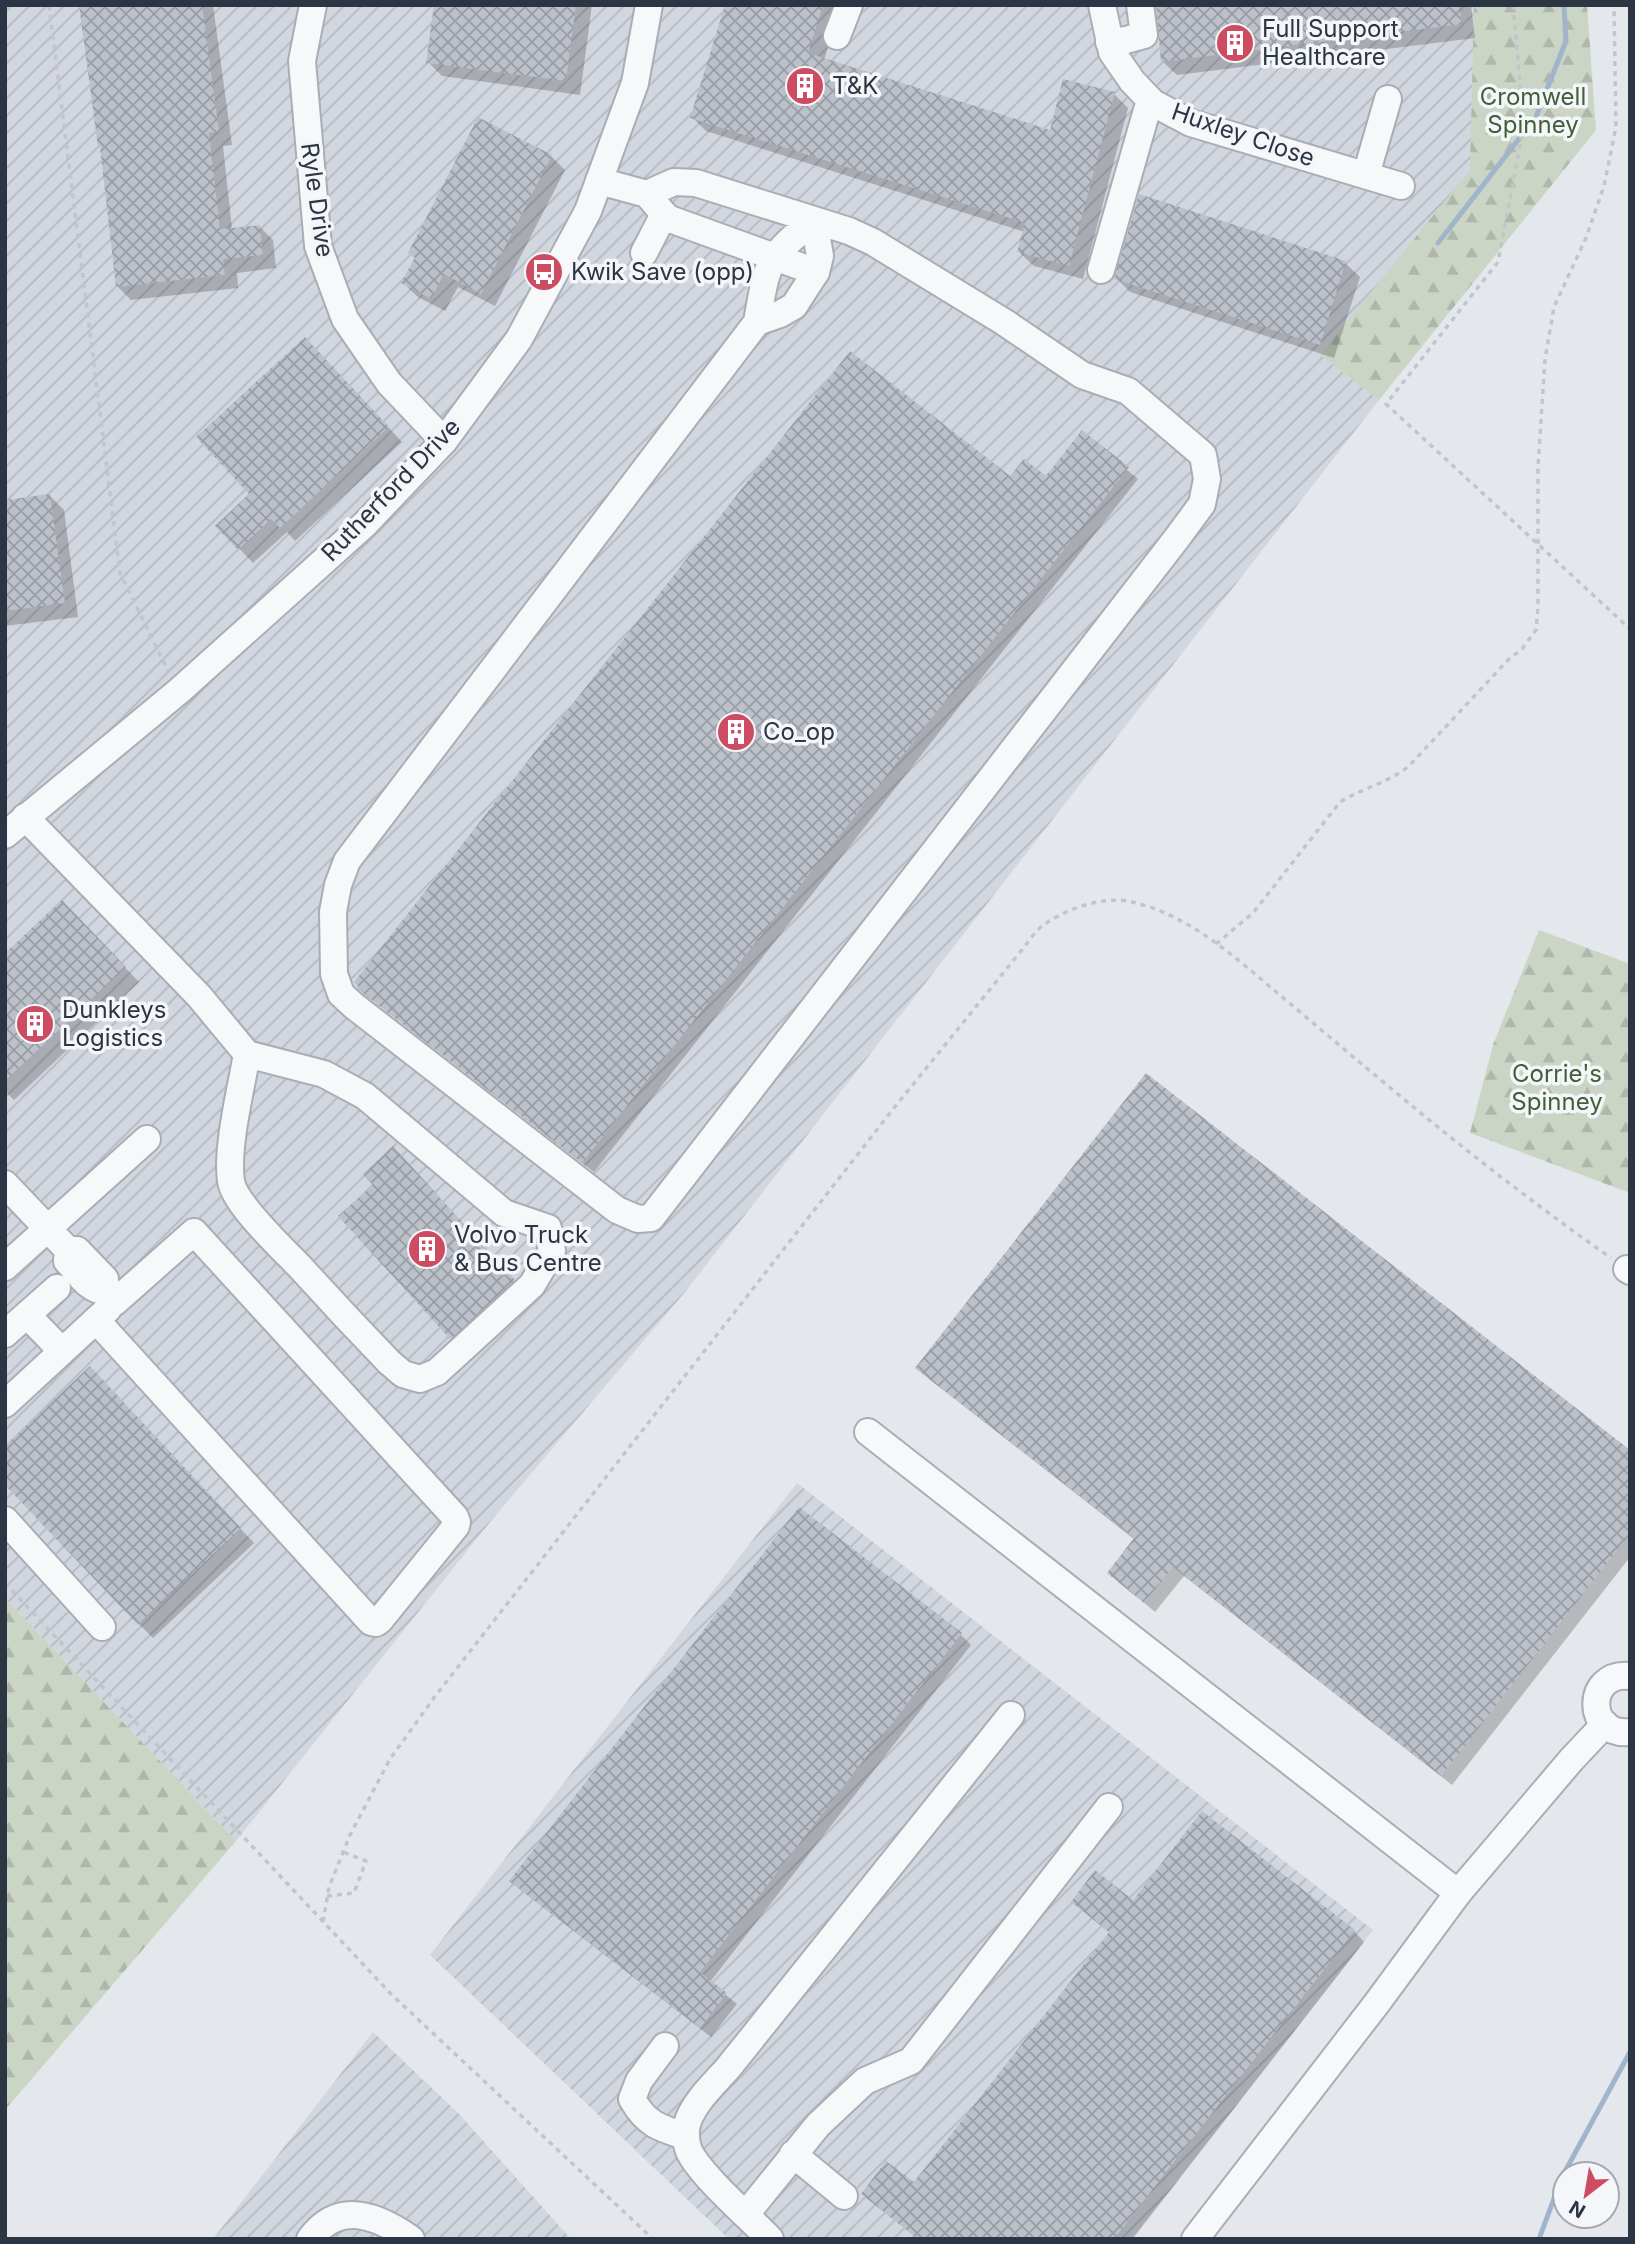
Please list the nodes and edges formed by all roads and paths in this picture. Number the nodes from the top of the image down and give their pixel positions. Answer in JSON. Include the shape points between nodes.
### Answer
{"nodes":[{"id":1,"x":50,"y":5,"type":"edge"},
{"id":2,"x":313,"y":5,"type":"edge"},
{"id":3,"x":649,"y":5,"type":"edge"},
{"id":4,"x":849,"y":5,"type":"edge"},
{"id":5,"x":1102,"y":5,"type":"edge"},
{"id":6,"x":1140,"y":5,"type":"edge"},
{"id":7,"x":1513,"y":5,"type":"edge"},
{"id":8,"x":1614,"y":5,"type":"edge"},
{"id":9,"x":837,"y":36,"type":"dead end"},
{"id":10,"x":1109,"y":42,"type":"junction"},
{"id":11,"x":1388,"y":99,"type":"dead end"},
{"id":12,"x":1153,"y":103,"type":"junction"},
{"id":13,"x":1366,"y":175,"type":"junction"},
{"id":14,"x":600,"y":181,"type":"junction"},
{"id":15,"x":1401,"y":186,"type":"dead end"},
{"id":16,"x":655,"y":204,"type":"junction"},
{"id":17,"x":814,"y":221,"type":"junction"},
{"id":18,"x":644,"y":253,"type":"dead end"},
{"id":19,"x":774,"y":257,"type":"junction"},
{"id":20,"x":1101,"y":270,"type":"dead end"},
{"id":21,"x":816,"y":272,"type":"junction"},
{"id":22,"x":757,"y":322,"type":"junction"},
{"id":23,"x":444,"y":441,"type":"junction"},
{"id":24,"x":1538,"y":544,"type":"junction"},
{"id":25,"x":1630,"y":629,"type":"edge"},
{"id":26,"x":179,"y":691,"type":"junction"},
{"id":27,"x":25,"y":817,"type":"junction"},
{"id":28,"x":5,"y":835,"type":"edge"},
{"id":29,"x":1216,"y":944,"type":"junction"},
{"id":30,"x":247,"y":1054,"type":"junction"},
{"id":31,"x":147,"y":1139,"type":"dead end"},
{"id":32,"x":5,"y":1184,"type":"edge"},
{"id":33,"x":49,"y":1230,"type":"junction"},
{"id":34,"x":9,"y":1264,"type":"edge"},
{"id":35,"x":1628,"y":1270,"type":"edge"},
{"id":36,"x":57,"y":1288,"type":"dead end"},
{"id":37,"x":111,"y":1297,"type":"junction"},
{"id":38,"x":27,"y":1315,"type":"junction"},
{"id":39,"x":96,"y":1320,"type":"junction"},
{"id":40,"x":5,"y":1334,"type":"edge"},
{"id":41,"x":62,"y":1351,"type":"junction"},
{"id":42,"x":5,"y":1404,"type":"edge"},
{"id":43,"x":868,"y":1432,"type":"dead end"},
{"id":44,"x":5,"y":1520,"type":"edge"},
{"id":45,"x":5,"y":1583,"type":"edge"},
{"id":46,"x":102,"y":1627,"type":"dead end"},
{"id":47,"x":1630,"y":1676,"type":"edge"},
{"id":48,"x":1011,"y":1715,"type":"dead end"},
{"id":49,"x":1617,"y":1728,"type":"edge"},
{"id":50,"x":1109,"y":1807,"type":"dead end"},
{"id":51,"x":343,"y":1852,"type":"junction"},
{"id":52,"x":1458,"y":1893,"type":"junction"},
{"id":53,"x":327,"y":1896,"type":"junction"},
{"id":54,"x":323,"y":1922,"type":"junction"},
{"id":55,"x":666,"y":2046,"type":"dead end"},
{"id":56,"x":685,"y":2136,"type":"junction"},
{"id":57,"x":793,"y":2154,"type":"junction"},
{"id":58,"x":844,"y":2196,"type":"dead end"},
{"id":59,"x":746,"y":2214,"type":"junction"},
{"id":60,"x":310,"y":2239,"type":"edge"},
{"id":61,"x":411,"y":2239,"type":"edge"},
{"id":62,"x":653,"y":2239,"type":"edge"},
{"id":63,"x":770,"y":2239,"type":"edge"},
{"id":64,"x":1195,"y":2239,"type":"edge"}],
"edges":[{"from":1,"to":26,"type":"path","via":[[120,573]]},
{"from":2,"to":23,"type":"street","name":"Ryle Drive","via":[[302,61],[318,246],[345,319],[388,383]]},
{"from":3,"to":14,"type":"street","name":"Rutherford Drive","via":[[635,83]]},
{"from":4,"to":9,"type":"street"},
{"from":5,"to":10,"type":"street","name":"Huxley Close"},
{"from":6,"to":10,"type":"street","via":[[1144,35]]},
{"from":7,"to":24,"type":"path","via":[[1524,124],[1498,262],[1386,404]]},
{"from":8,"to":24,"type":"path","via":[[1616,127],[1604,186],[1555,307],[1545,359]]},
{"from":10,"to":12,"type":"street","name":"Huxley Close","via":[[1132,81]]},
{"from":11,"to":13,"type":"street"},
{"from":12,"to":13,"type":"street","name":"Huxley Close","via":[[1191,123]]},
{"from":12,"to":20,"type":"street","via":[[1147,110]]},
{"from":13,"to":15,"type":"street","name":"Huxley Close"},
{"from":14,"to":16,"type":"street"},
{"from":14,"to":23,"type":"street","name":"Rutherford Drive","via":[[519,339]]},
{"from":16,"to":17,"type":"street","via":[[674,182],[696,183]]},
{"from":16,"to":18,"type":"street"},
{"from":16,"to":19,"type":"street","via":[[667,218]]},
{"from":17,"to":19,"type":"street"},
{"from":17,"to":21,"type":"street","via":[[820,256]]},
{"from":17,"to":22,"type":"street","via":[[873,242],[1076,371],[1128,391],[1203,455],[1208,479],[1202,504],[1168,549],[651,1219],[638,1219],[617,1210],[341,994],[334,974],[333,912],[347,861]]},
{"from":19,"to":21,"type":"street"},
{"from":19,"to":22,"type":"street","via":[[766,270]]},
{"from":21,"to":22,"type":"street","via":[[794,306]]},
{"from":23,"to":26,"type":"street","name":"Rutherford Drive","via":[[365,524]]},
{"from":24,"to":25,"type":"path"},
{"from":24,"to":29,"type":"path","via":[[1536,630],[1522,649],[1409,766],[1340,802],[1252,913]]},
{"from":26,"to":27,"type":"street","name":"Rutherford Drive"},
{"from":27,"to":28,"type":"street","name":"Rutherford Drive"},
{"from":27,"to":30,"type":"street","via":[[199,996]]},
{"from":29,"to":35,"type":"path","via":[[1412,1106]]},
{"from":29,"to":51,"type":"path","via":[[1194,927],[1130,901],[1082,907],[1041,927],[890,1113],[436,1695],[390,1759]]},
{"from":30,"to":30,"type":"street","via":[[324,1074],[365,1096],[504,1213],[548,1228],[552,1251],[532,1285],[437,1372],[420,1379],[388,1362],[236,1193],[230,1163]]},
{"from":31,"to":33,"type":"street"},
{"from":32,"to":33,"type":"street"},
{"from":33,"to":34,"type":"street"},
{"from":33,"to":37,"type":"street","via":[[68,1250],[78,1250],[105,1279]]},
{"from":36,"to":38,"type":"street"},
{"from":37,"to":39,"type":"street"},
{"from":37,"to":39,"type":"street","via":[[194,1232],[454,1517],[456,1526],[380,1620],[371,1622]]},
{"from":38,"to":40,"type":"street"},
{"from":38,"to":41,"type":"street"},
{"from":39,"to":41,"type":"street"},
{"from":41,"to":42,"type":"street"},
{"from":43,"to":52,"type":"street"},
{"from":44,"to":46,"type":"street"},
{"from":45,"to":54,"type":"path"},
{"from":47,"to":49,"type":"street","via":[[1616,1676],[1601,1687],[1595,1704],[1597,1713]]},
{"from":48,"to":56,"type":"street","via":[[704,2096],[687,2122]]},
{"from":49,"to":52,"type":"street","via":[[1572,1759]]},
{"from":50,"to":57,"type":"street","via":[[911,2061],[866,2081]]},
{"from":51,"to":53,"type":"path"},
{"from":51,"to":53,"type":"path","via":[[366,1861],[354,1893]]},
{"from":52,"to":64,"type":"street"},
{"from":53,"to":54,"type":"path"},
{"from":54,"to":62,"type":"path","via":[[391,1994]]},
{"from":55,"to":56,"type":"street","via":[[639,2081],[632,2099],[641,2114],[659,2128]]},
{"from":56,"to":59,"type":"street","via":[[705,2173]]},
{"from":57,"to":58,"type":"street"},
{"from":57,"to":59,"type":"street"},
{"from":59,"to":63,"type":"street"},
{"from":60,"to":61,"type":"street","via":[[324,2224],[346,2214],[383,2223]]}]}
